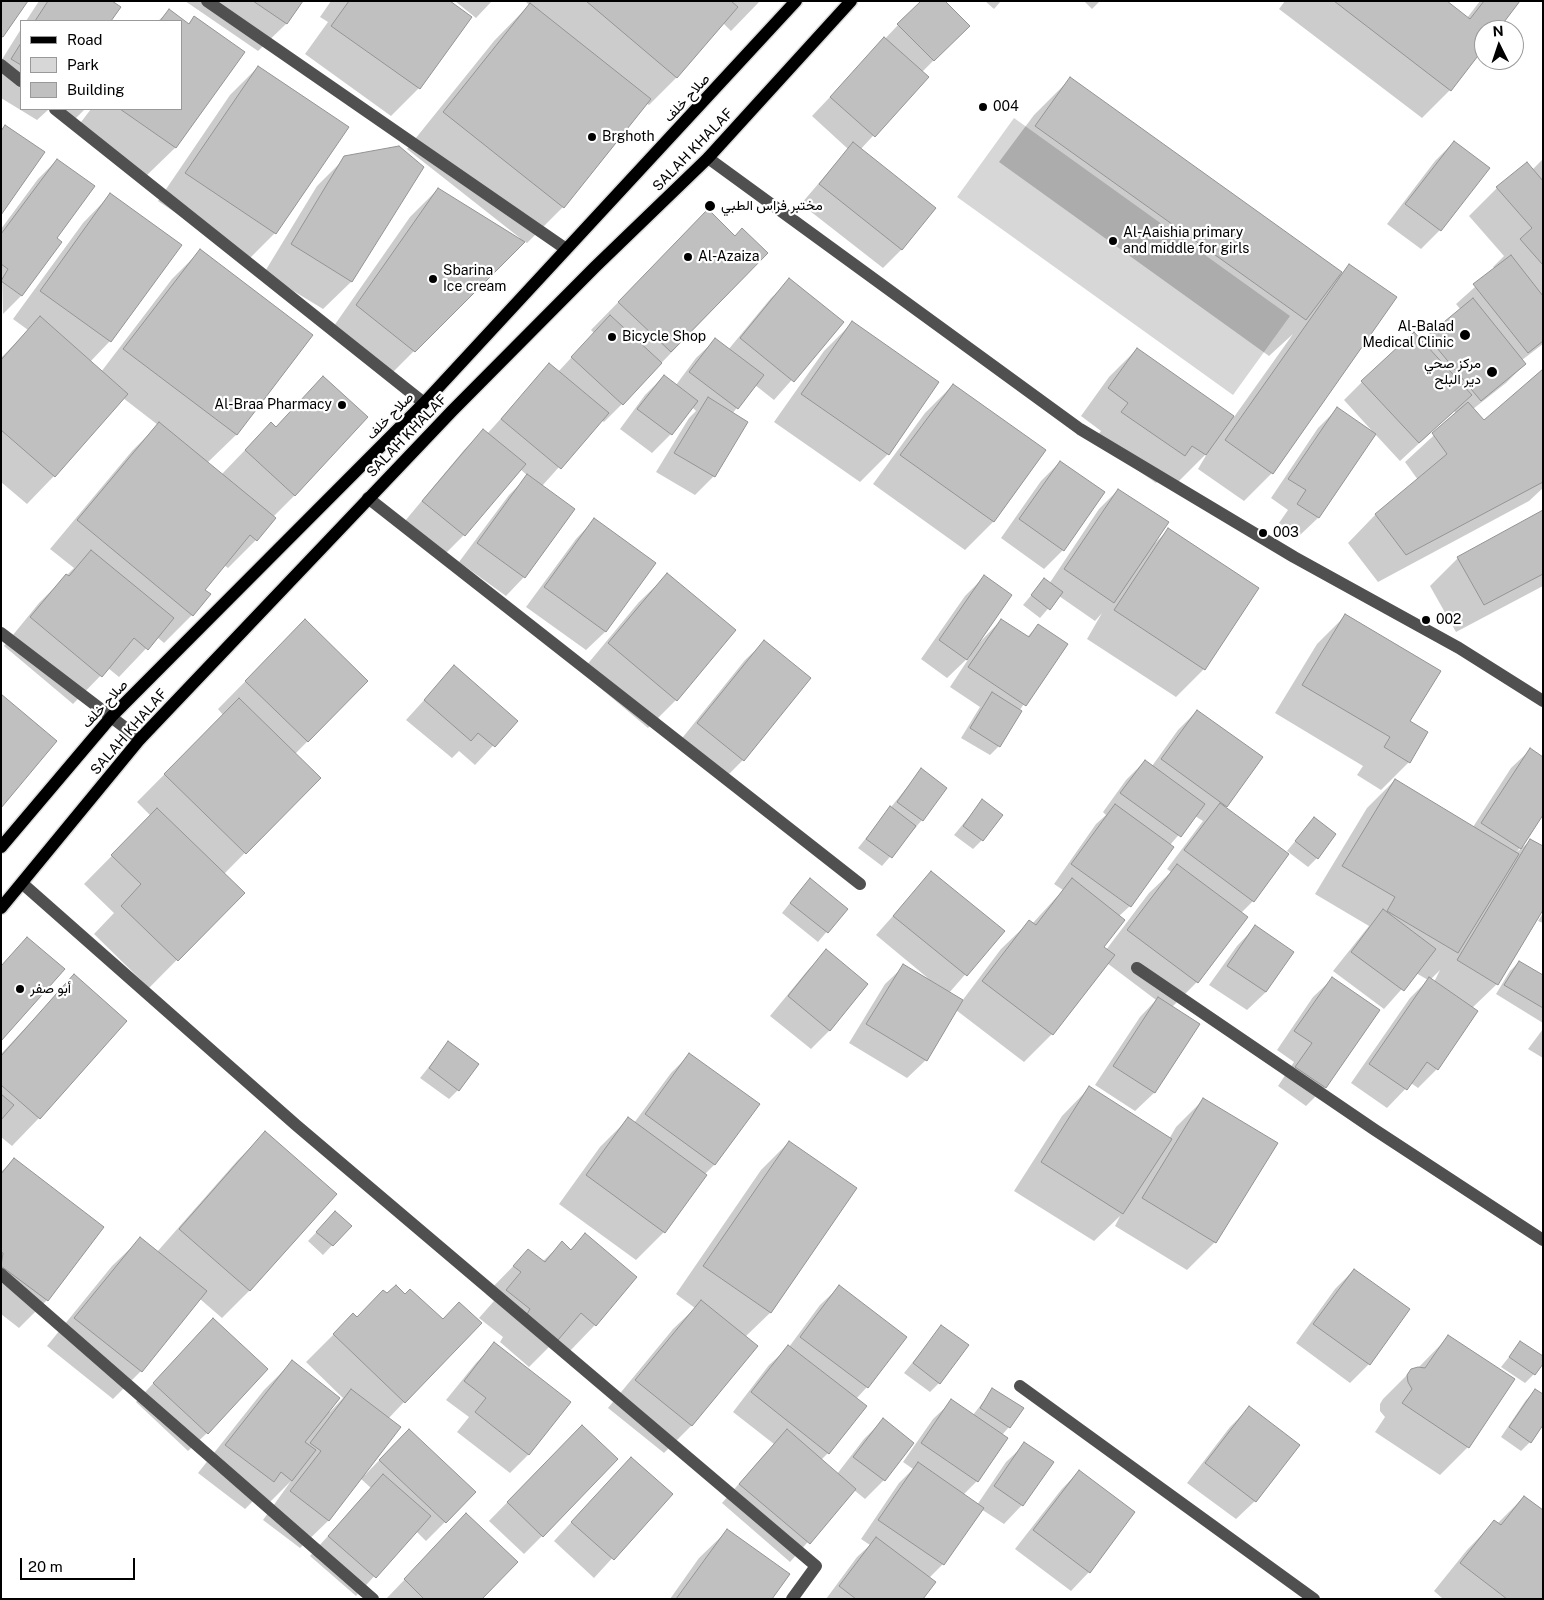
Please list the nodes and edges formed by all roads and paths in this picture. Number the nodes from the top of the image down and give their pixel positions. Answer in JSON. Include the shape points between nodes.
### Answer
{"nodes":[{"id":1,"x":207,"y":1,"type":"edge"},
{"id":2,"x":796,"y":1,"type":"edge"},
{"id":3,"x":851,"y":1,"type":"edge"},
{"id":4,"x":1,"y":66,"type":"edge"},
{"id":5,"x":20,"y":80,"type":"edge"},
{"id":6,"x":57,"y":110,"type":"edge"},
{"id":7,"x":708,"y":158,"type":"junction"},
{"id":8,"x":566,"y":250,"type":"junction"},
{"id":9,"x":424,"y":403,"type":"junction"},
{"id":10,"x":368,"y":498,"type":"junction"},
{"id":11,"x":1,"y":633,"type":"edge"},
{"id":12,"x":1543,"y":701,"type":"edge"},
{"id":13,"x":112,"y":716,"type":"junction"},
{"id":14,"x":140,"y":739,"type":"junction"},
{"id":15,"x":1,"y":847,"type":"edge"},
{"id":16,"x":23,"y":884,"type":"junction"},
{"id":17,"x":860,"y":884,"type":"dead end"},
{"id":18,"x":1,"y":908,"type":"edge"},
{"id":19,"x":1136,"y":968,"type":"dead end"},
{"id":20,"x":1543,"y":1240,"type":"edge"},
{"id":21,"x":1,"y":1274,"type":"edge"},
{"id":22,"x":1020,"y":1386,"type":"dead end"},
{"id":23,"x":373,"y":1599,"type":"edge"},
{"id":24,"x":792,"y":1599,"type":"edge"},
{"id":25,"x":1314,"y":1599,"type":"edge"}],
"edges":[{"from":1,"to":8,"type":"street"},
{"from":2,"to":8,"type":"main road","name":"صلاح خلف"},
{"from":3,"to":7,"type":"main road","name":"SALAH KHALAF"},
{"from":4,"to":5,"type":"street"},
{"from":6,"to":9,"type":"street"},
{"from":7,"to":10,"type":"main road","name":"SALAH KHALAF","via":[[595,267]]},
{"from":7,"to":12,"type":"street","via":[[1080,428],[1294,557],[1459,648]]},
{"from":8,"to":9,"type":"main road","name":"صلاح خلف"},
{"from":9,"to":13,"type":"main road","name":"صلاح خلف"},
{"from":10,"to":14,"type":"main road","name":"SALAH KHALAF"},
{"from":10,"to":17,"type":"street"},
{"from":11,"to":13,"type":"street"},
{"from":13,"to":14,"type":"street"},
{"from":13,"to":15,"type":"main road","name":"صلاح خلف"},
{"from":14,"to":16,"type":"main road","name":"SALAH KHALAF"},
{"from":16,"to":18,"type":"main road","name":"SALAH KHALAF"},
{"from":16,"to":24,"type":"street","via":[[288,1118],[816,1566]]},
{"from":19,"to":20,"type":"street"},
{"from":21,"to":23,"type":"street"},
{"from":22,"to":25,"type":"street"}]}
